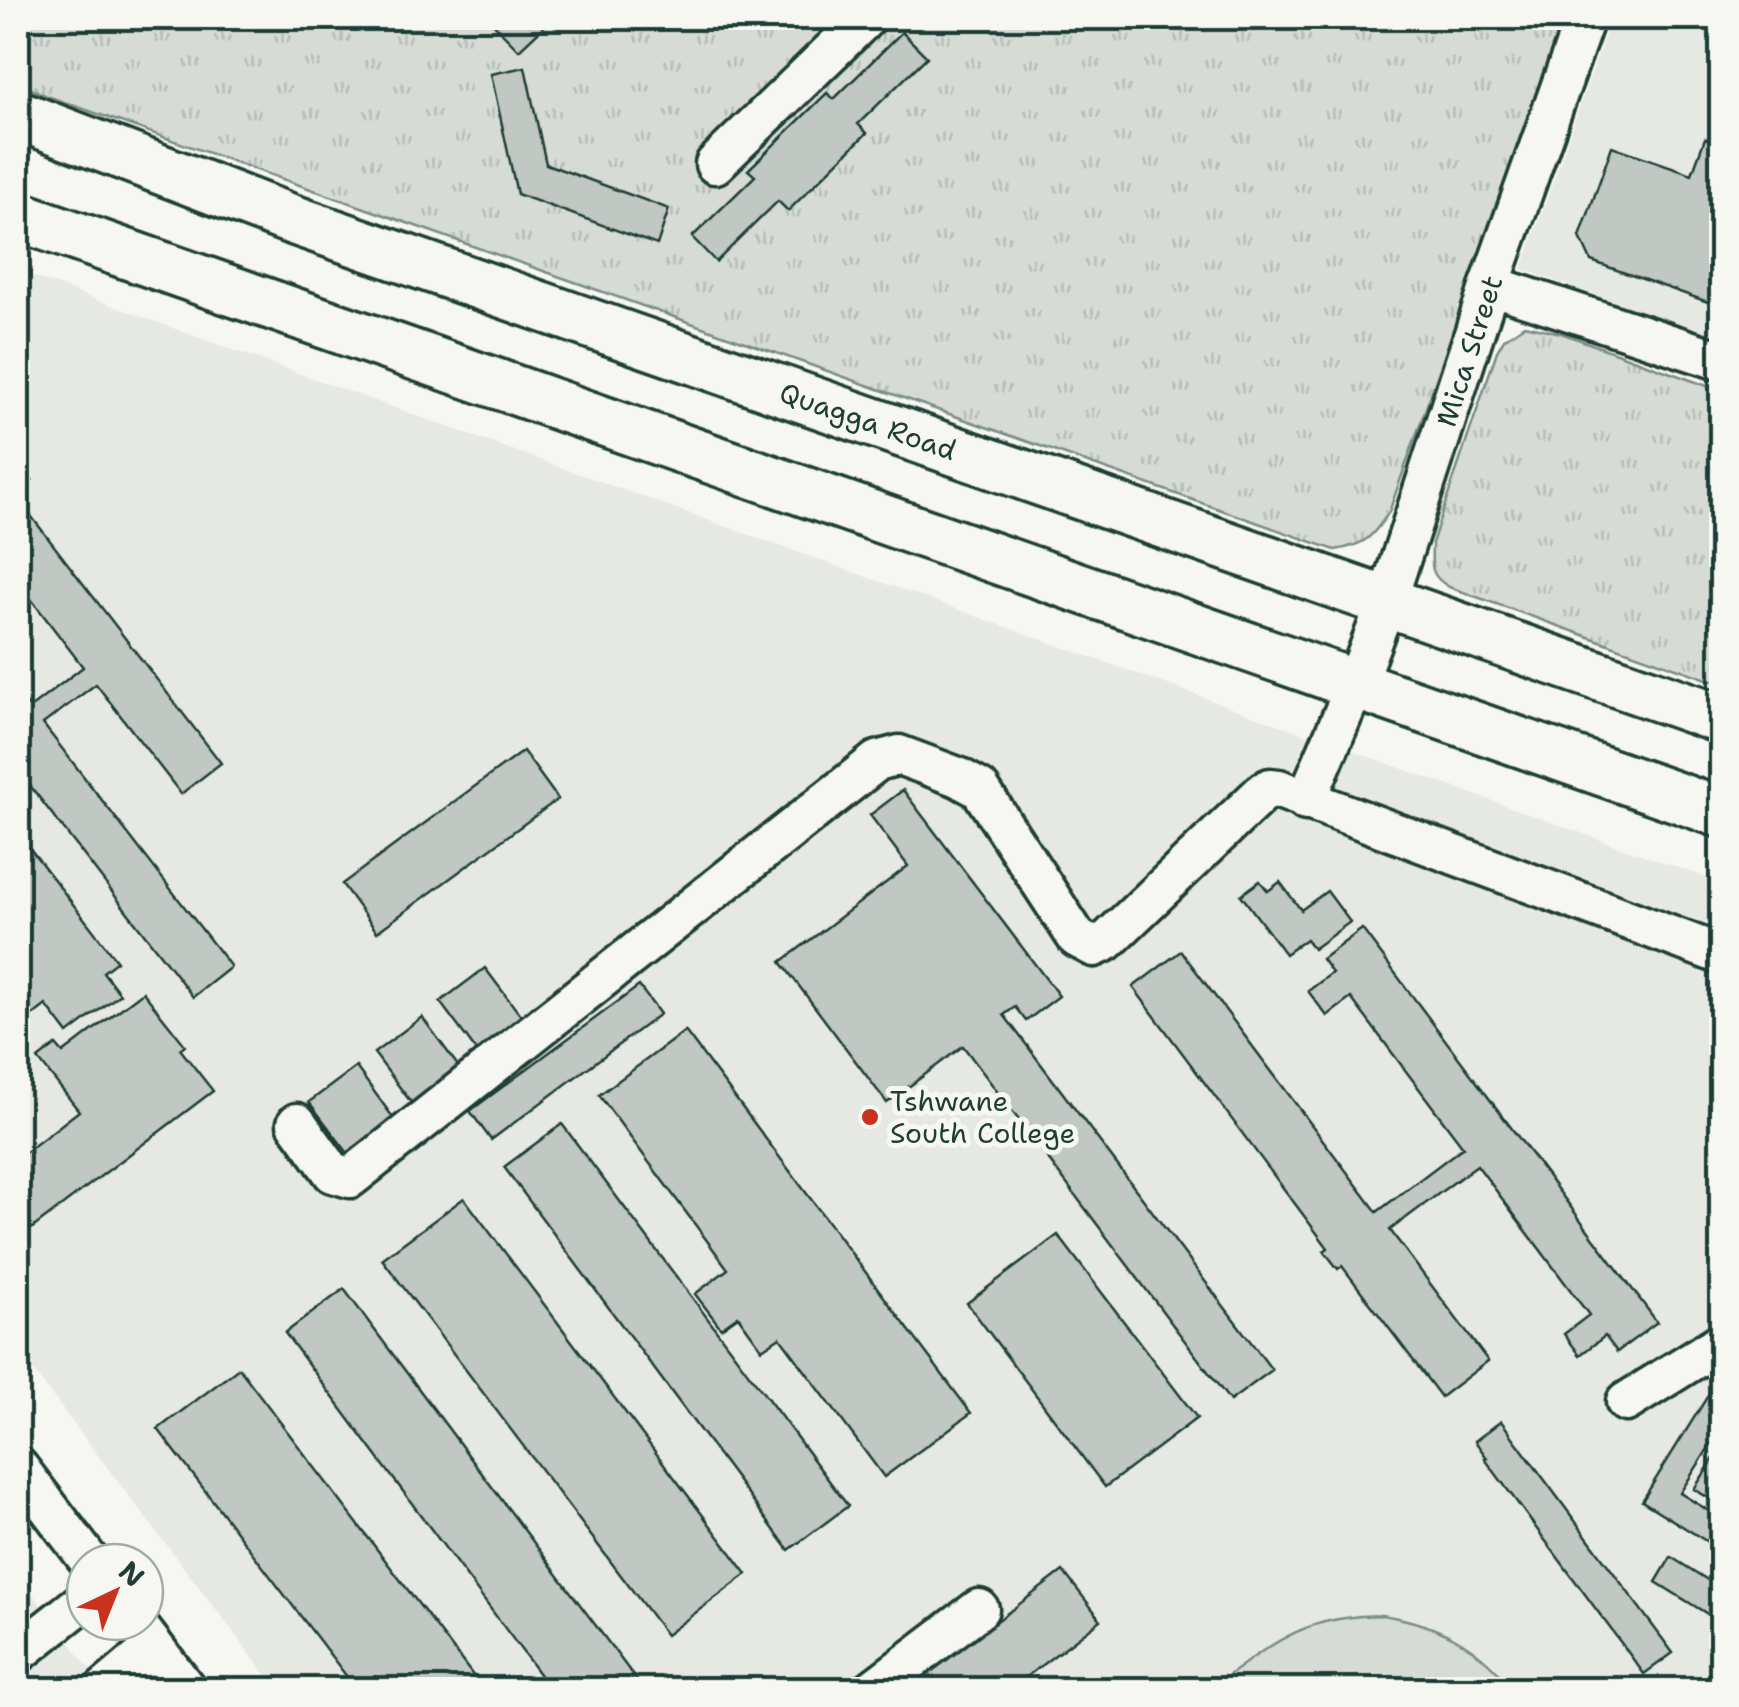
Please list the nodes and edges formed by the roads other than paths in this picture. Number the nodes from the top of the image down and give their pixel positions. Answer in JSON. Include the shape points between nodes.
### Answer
{"nodes":[{"id":1,"x":866,"y":18,"type":"edge"},
{"id":2,"x":1585,"y":18,"type":"edge"},
{"id":3,"x":18,"y":115,"type":"edge"},
{"id":4,"x":715,"y":164,"type":"dead end"},
{"id":5,"x":18,"y":216,"type":"edge"},
{"id":6,"x":1490,"y":285,"type":"junction"},
{"id":7,"x":1722,"y":361,"type":"edge"},
{"id":8,"x":1387,"y":601,"type":"junction"},
{"id":9,"x":1355,"y":686,"type":"junction"},
{"id":10,"x":1722,"y":719,"type":"edge"},
{"id":11,"x":1306,"y":800,"type":"junction"},
{"id":12,"x":1722,"y":814,"type":"edge"},
{"id":13,"x":1722,"y":955,"type":"edge"},
{"id":14,"x":297,"y":1123,"type":"dead end"},
{"id":15,"x":1722,"y":1342,"type":"edge"},
{"id":16,"x":1626,"y":1402,"type":"dead end"},
{"id":17,"x":18,"y":1467,"type":"edge"},
{"id":18,"x":75,"y":1542,"type":"edge"},
{"id":19,"x":979,"y":1609,"type":"dead end"},
{"id":20,"x":65,"y":1616,"type":"edge"},
{"id":21,"x":140,"y":1642,"type":"edge"},
{"id":22,"x":150,"y":1642,"type":"edge"},
{"id":23,"x":18,"y":1652,"type":"edge"},
{"id":24,"x":103,"y":1690,"type":"edge"},
{"id":25,"x":187,"y":1690,"type":"edge"},
{"id":26,"x":872,"y":1690,"type":"edge"}],
"edges":[{"from":1,"to":4,"type":"street"},
{"from":2,"to":6,"type":"street","name":"Mica Street"},
{"from":3,"to":8,"type":"main road","name":"Quagga Road","via":[[343,238]]},
{"from":5,"to":9,"type":"main road"},
{"from":6,"to":7,"type":"street"},
{"from":6,"to":8,"type":"street","name":"Mica Street"},
{"from":8,"to":9,"type":"street","name":"Mica Street"},
{"from":8,"to":10,"type":"main road","name":"Quagga Road"},
{"from":9,"to":11,"type":"street","name":"Mica Street"},
{"from":9,"to":12,"type":"main road"},
{"from":11,"to":13,"type":"street"},
{"from":11,"to":14,"type":"street","via":[[1279,789],[1263,792],[1094,948],[1077,938],[980,789],[899,754],[876,762],[350,1178],[334,1172]]},
{"from":15,"to":16,"type":"street"},
{"from":17,"to":18,"type":"street"},
{"from":19,"to":26,"type":"street"},
{"from":20,"to":23,"type":"street"},
{"from":21,"to":24,"type":"street"},
{"from":22,"to":25,"type":"street"}]}
